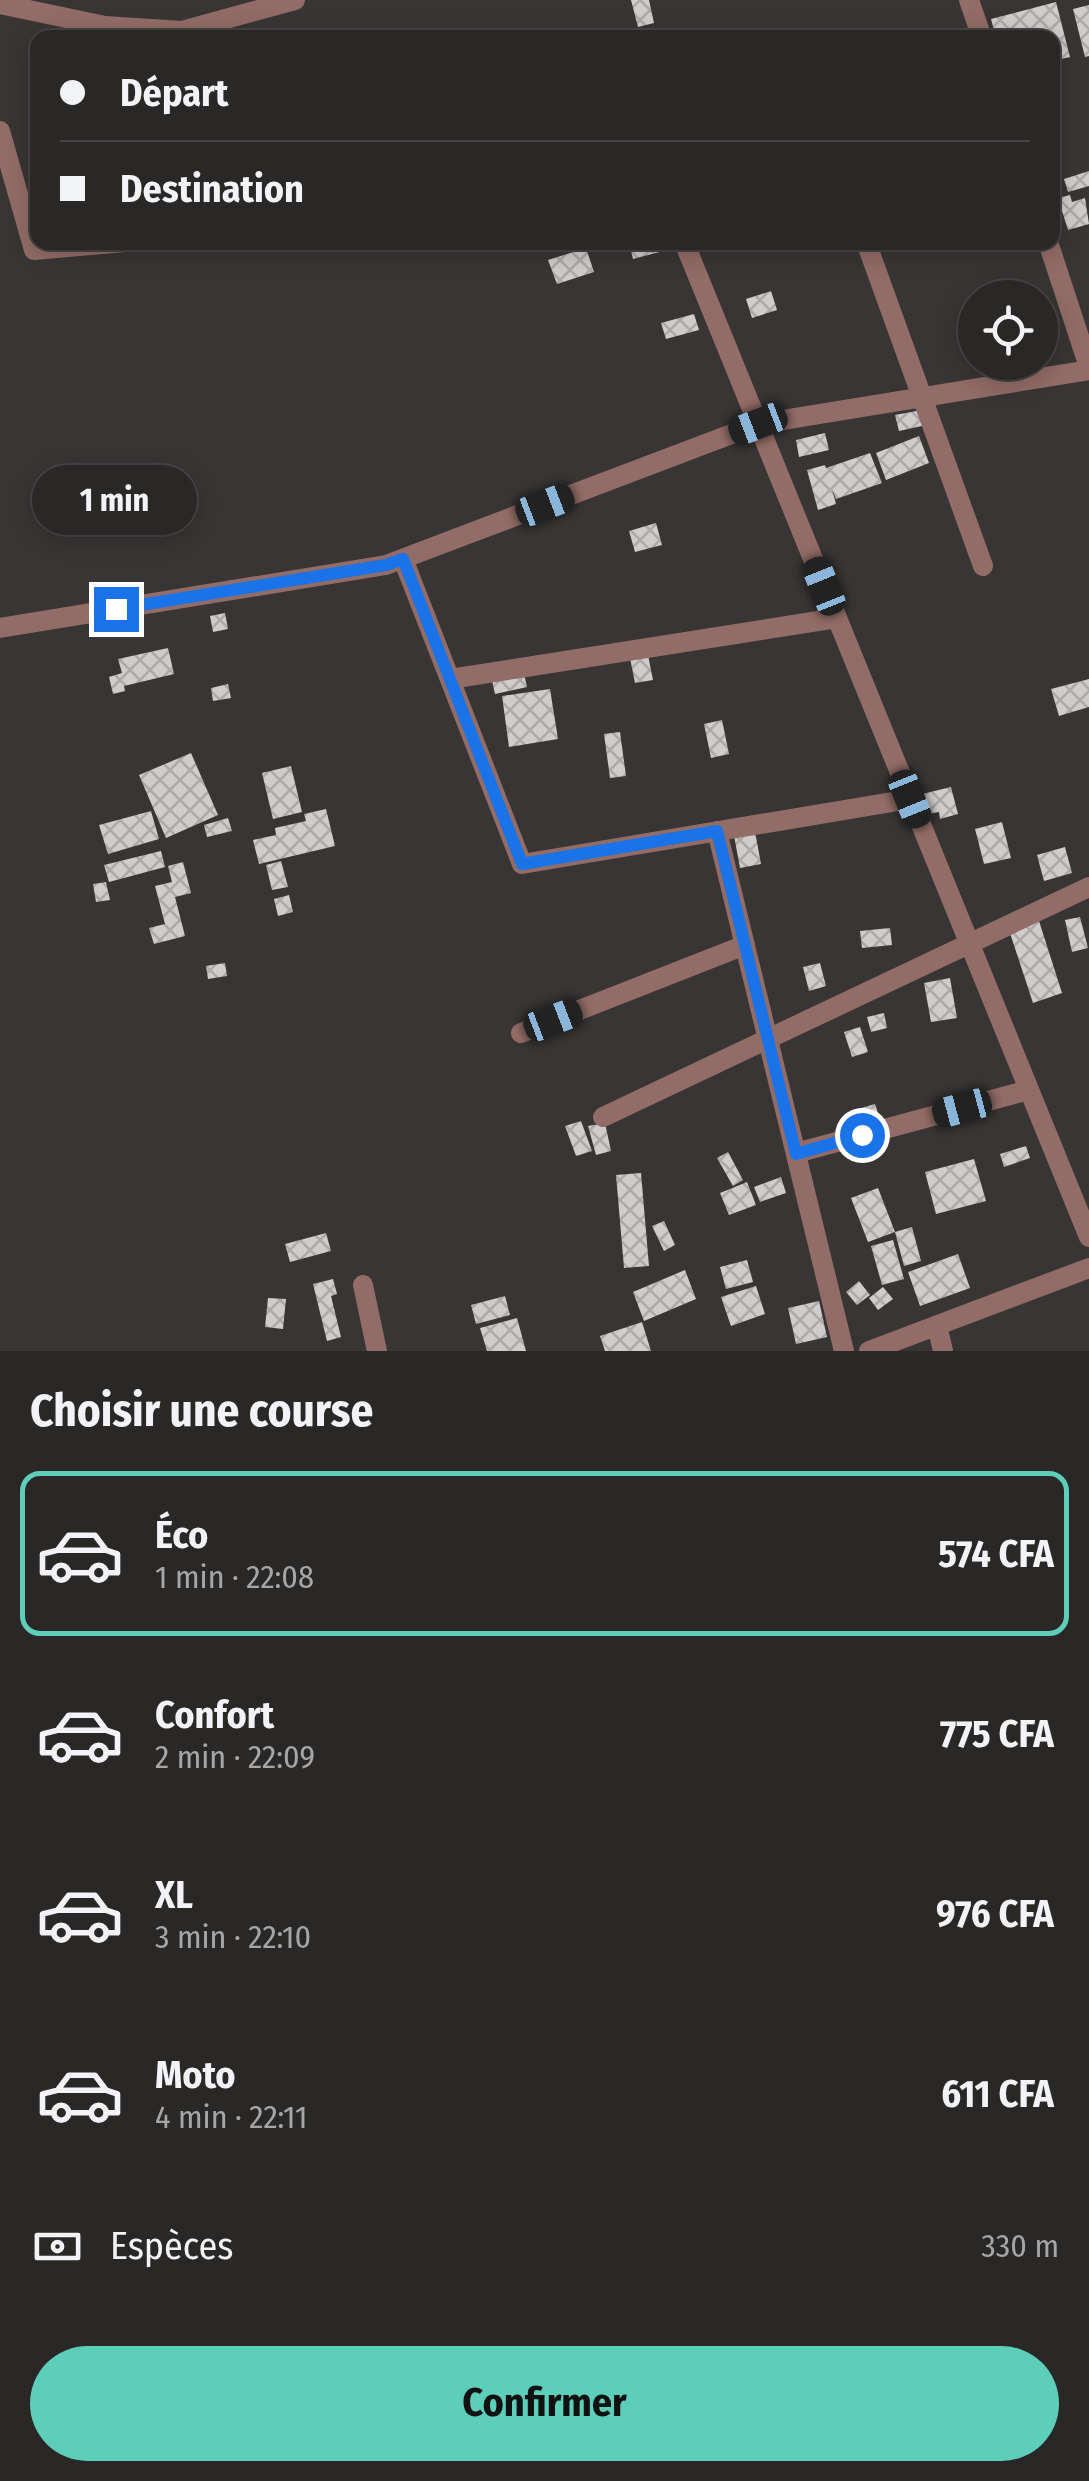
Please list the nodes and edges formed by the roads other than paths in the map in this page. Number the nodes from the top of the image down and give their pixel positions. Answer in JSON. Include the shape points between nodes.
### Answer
{"nodes":[{"id":1,"x":295,"y":0,"type":"edge"},
{"id":2,"x":970,"y":0,"type":"edge"},
{"id":3,"x":0,"y":4,"type":"edge"},
{"id":4,"x":167,"y":30,"type":"edge"},
{"id":5,"x":186,"y":30,"type":"edge"},
{"id":6,"x":979,"y":30,"type":"edge"},
{"id":7,"x":0,"y":131,"type":"edge"},
{"id":8,"x":30,"y":236,"type":"edge"},
{"id":9,"x":687,"y":250,"type":"edge"},
{"id":10,"x":869,"y":250,"type":"edge"},
{"id":11,"x":1051,"y":250,"type":"edge"},
{"id":12,"x":1089,"y":369,"type":"edge"},
{"id":13,"x":922,"y":398,"type":"junction"},
{"id":14,"x":758,"y":424,"type":"junction"},
{"id":15,"x":403,"y":559,"type":"junction"},
{"id":16,"x":983,"y":566,"type":"dead end"},
{"id":17,"x":836,"y":618,"type":"junction"},
{"id":18,"x":0,"y":628,"type":"edge"},
{"id":19,"x":450,"y":679,"type":"junction"},
{"id":20,"x":910,"y":799,"type":"junction"},
{"id":21,"x":717,"y":831,"type":"junction"},
{"id":22,"x":1089,"y":887,"type":"edge"},
{"id":23,"x":969,"y":944,"type":"junction"},
{"id":24,"x":745,"y":945,"type":"junction"},
{"id":25,"x":521,"y":1033,"type":"dead end"},
{"id":26,"x":768,"y":1039,"type":"junction"},
{"id":27,"x":1029,"y":1090,"type":"junction"},
{"id":28,"x":604,"y":1118,"type":"dead end"},
{"id":29,"x":796,"y":1154,"type":"junction"},
{"id":30,"x":1089,"y":1238,"type":"edge"},
{"id":31,"x":1089,"y":1268,"type":"edge"},
{"id":32,"x":362,"y":1285,"type":"dead end"},
{"id":33,"x":937,"y":1326,"type":"junction"},
{"id":34,"x":378,"y":1351,"type":"edge"},
{"id":35,"x":844,"y":1351,"type":"edge"},
{"id":36,"x":870,"y":1351,"type":"edge"},
{"id":37,"x":944,"y":1351,"type":"edge"}],
"edges":[{"from":1,"to":5,"type":"street"},
{"from":2,"to":6,"type":"street"},
{"from":3,"to":4,"type":"street","via":[[106,26]]},
{"from":7,"to":8,"type":"street"},
{"from":9,"to":14,"type":"street"},
{"from":10,"to":13,"type":"street"},
{"from":11,"to":12,"type":"street"},
{"from":12,"to":13,"type":"street"},
{"from":13,"to":14,"type":"street"},
{"from":13,"to":16,"type":"street"},
{"from":14,"to":15,"type":"street"},
{"from":14,"to":17,"type":"street"},
{"from":15,"to":18,"type":"street"},
{"from":15,"to":19,"type":"street"},
{"from":17,"to":19,"type":"street"},
{"from":17,"to":20,"type":"street"},
{"from":19,"to":21,"type":"street","via":[[522,864]]},
{"from":20,"to":21,"type":"street"},
{"from":20,"to":23,"type":"street"},
{"from":21,"to":24,"type":"street"},
{"from":22,"to":23,"type":"street"},
{"from":23,"to":26,"type":"street"},
{"from":23,"to":27,"type":"street"},
{"from":24,"to":25,"type":"street"},
{"from":24,"to":26,"type":"street"},
{"from":26,"to":28,"type":"street"},
{"from":26,"to":29,"type":"street"},
{"from":27,"to":29,"type":"street"},
{"from":27,"to":30,"type":"street"},
{"from":29,"to":35,"type":"street"},
{"from":31,"to":33,"type":"street"},
{"from":32,"to":34,"type":"street"},
{"from":33,"to":36,"type":"street"},
{"from":33,"to":37,"type":"street"}]}
